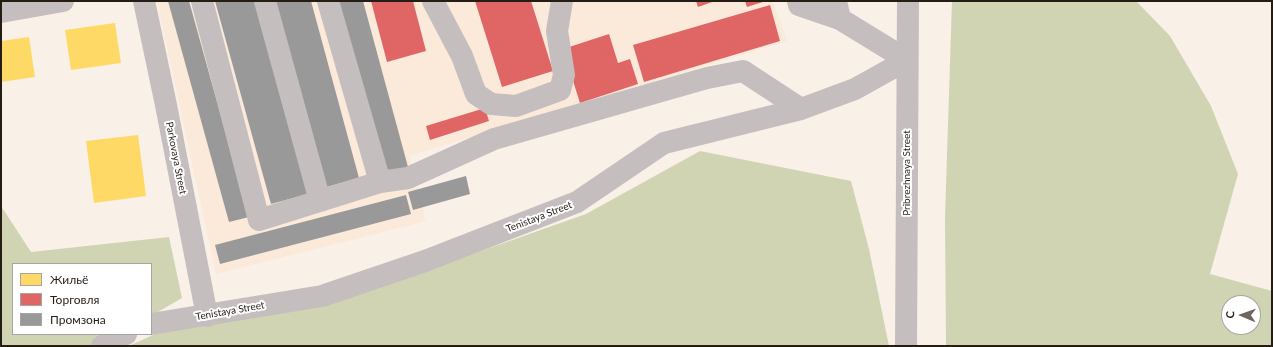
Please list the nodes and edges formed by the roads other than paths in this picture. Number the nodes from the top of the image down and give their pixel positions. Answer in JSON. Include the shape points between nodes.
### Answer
{"nodes":[{"id":1,"x":63,"y":1,"type":"edge"},
{"id":2,"x":144,"y":1,"type":"edge"},
{"id":3,"x":202,"y":1,"type":"edge"},
{"id":4,"x":265,"y":1,"type":"edge"},
{"id":5,"x":328,"y":1,"type":"edge"},
{"id":6,"x":433,"y":1,"type":"edge"},
{"id":7,"x":562,"y":1,"type":"edge"},
{"id":8,"x":798,"y":1,"type":"edge"},
{"id":9,"x":908,"y":1,"type":"edge"},
{"id":10,"x":838,"y":10,"type":"edge"},
{"id":11,"x":1,"y":12,"type":"edge"},
{"id":12,"x":907,"y":60,"type":"junction"},
{"id":13,"x":801,"y":109,"type":"junction"},
{"id":14,"x":380,"y":182,"type":"junction"},
{"id":15,"x":320,"y":201,"type":"junction"},
{"id":16,"x":207,"y":316,"type":"junction"},
{"id":17,"x":152,"y":324,"type":"edge"},
{"id":18,"x":124,"y":335,"type":"edge"},
{"id":19,"x":102,"y":346,"type":"edge"},
{"id":20,"x":906,"y":346,"type":"edge"}],
"edges":[{"from":1,"to":11,"type":"street"},
{"from":2,"to":16,"type":"street","name":"Parkovaya Street"},
{"from":3,"to":15,"type":"street","via":[[259,220]]},
{"from":4,"to":15,"type":"street"},
{"from":5,"to":14,"type":"street"},
{"from":6,"to":7,"type":"street","via":[[462,56],[476,94],[491,104],[516,106],[560,90],[564,75],[557,31]]},
{"from":8,"to":10,"type":"street","via":[[800,5]]},
{"from":9,"to":12,"type":"street","name":"Pribrezhnaya Street"},
{"from":10,"to":12,"type":"street"},
{"from":12,"to":13,"type":"street","name":"Tenistaya Street","via":[[855,89]]},
{"from":12,"to":20,"type":"street","name":"Pribrezhnaya Street"},
{"from":13,"to":14,"type":"street","via":[[743,71],[707,78],[494,139],[408,178]]},
{"from":13,"to":16,"type":"street","name":"Tenistaya Street","via":[[664,142],[576,202],[425,261],[322,296]]},
{"from":14,"to":15,"type":"street"},
{"from":16,"to":17,"type":"street","name":"Tenistaya Street"},
{"from":18,"to":19,"type":"street"}]}
